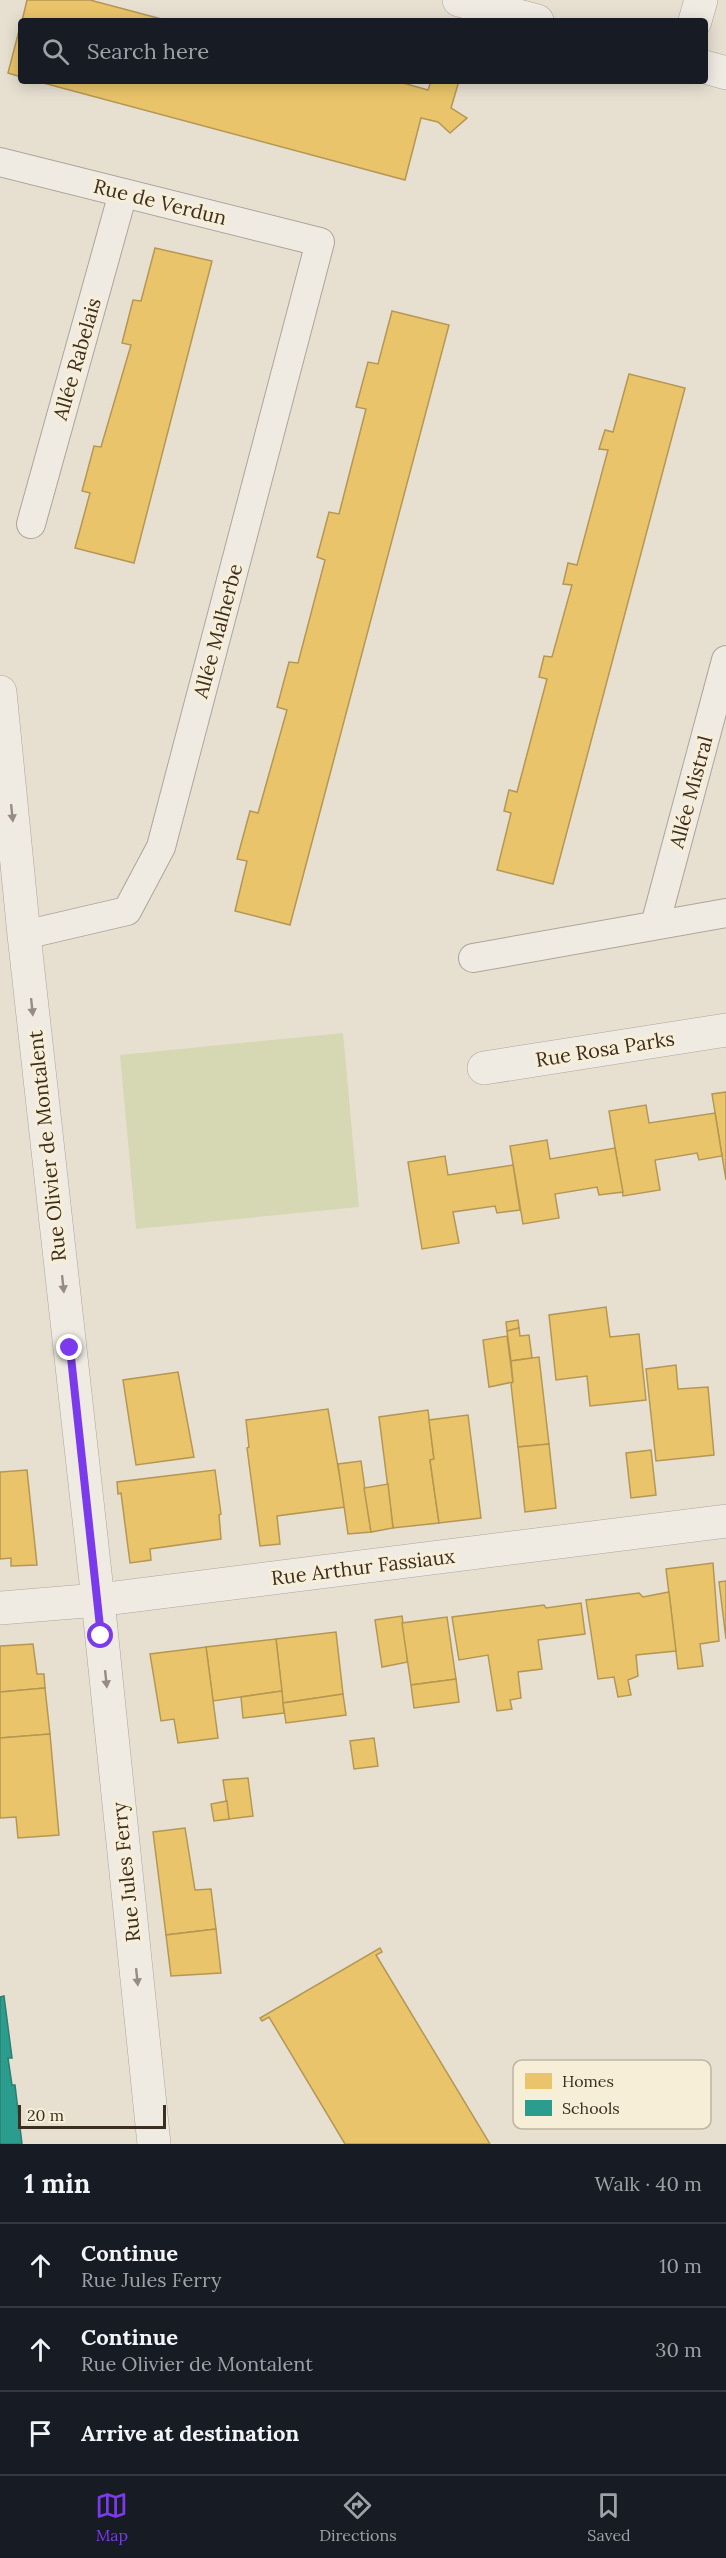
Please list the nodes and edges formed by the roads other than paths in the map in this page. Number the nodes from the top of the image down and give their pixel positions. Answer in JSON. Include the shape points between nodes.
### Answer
{"nodes":[{"id":1,"x":459,"y":0,"type":"edge"},
{"id":2,"x":701,"y":0,"type":"edge"},
{"id":3,"x":526,"y":18,"type":"edge"},
{"id":4,"x":696,"y":18,"type":"edge"},
{"id":5,"x":708,"y":68,"type":"edge"},
{"id":6,"x":726,"y":73,"type":"edge"},
{"id":7,"x":0,"y":162,"type":"edge"},
{"id":8,"x":123,"y":193,"type":"junction"},
{"id":9,"x":320,"y":242,"type":"joint"},
{"id":10,"x":31,"y":524,"type":"dead end"},
{"id":11,"x":726,"y":660,"type":"edge"},
{"id":12,"x":0,"y":692,"type":"edge"},
{"id":13,"x":726,"y":913,"type":"edge"},
{"id":14,"x":656,"y":925,"type":"junction"},
{"id":15,"x":24,"y":935,"type":"junction"},
{"id":16,"x":473,"y":958,"type":"dead end"},
{"id":17,"x":726,"y":1030,"type":"edge"},
{"id":18,"x":484,"y":1068,"type":"dead end"},
{"id":19,"x":726,"y":1521,"type":"edge"},
{"id":20,"x":98,"y":1600,"type":"junction"},
{"id":21,"x":0,"y":1608,"type":"edge"},
{"id":22,"x":154,"y":2144,"type":"edge"}],
"edges":[{"from":1,"to":3,"type":"street"},
{"from":2,"to":4,"type":"street"},
{"from":5,"to":6,"type":"street"},
{"from":7,"to":8,"type":"lane","name":"Rue de Verdun"},
{"from":8,"to":9,"type":"lane","name":"Rue de Verdun"},
{"from":8,"to":10,"type":"lane","name":"Allée Rabelais"},
{"from":9,"to":15,"type":"lane","name":"Allée Malherbe","via":[[161,847],[127,911]]},
{"from":11,"to":14,"type":"lane","name":"Allée Mistral"},
{"from":12,"to":15,"type":"street","name":"Rue Olivier de Montalent","one_way":true},
{"from":13,"to":14,"type":"lane"},
{"from":14,"to":16,"type":"lane"},
{"from":15,"to":20,"type":"street","name":"Rue Olivier de Montalent","one_way":true},
{"from":17,"to":18,"type":"street","name":"Rue Rosa Parks"},
{"from":19,"to":20,"type":"street","name":"Rue Arthur Fassiaux"},
{"from":20,"to":21,"type":"street","name":"Rue Arthur Fassiaux"},
{"from":20,"to":22,"type":"street","name":"Rue Jules Ferry","one_way":true}]}
